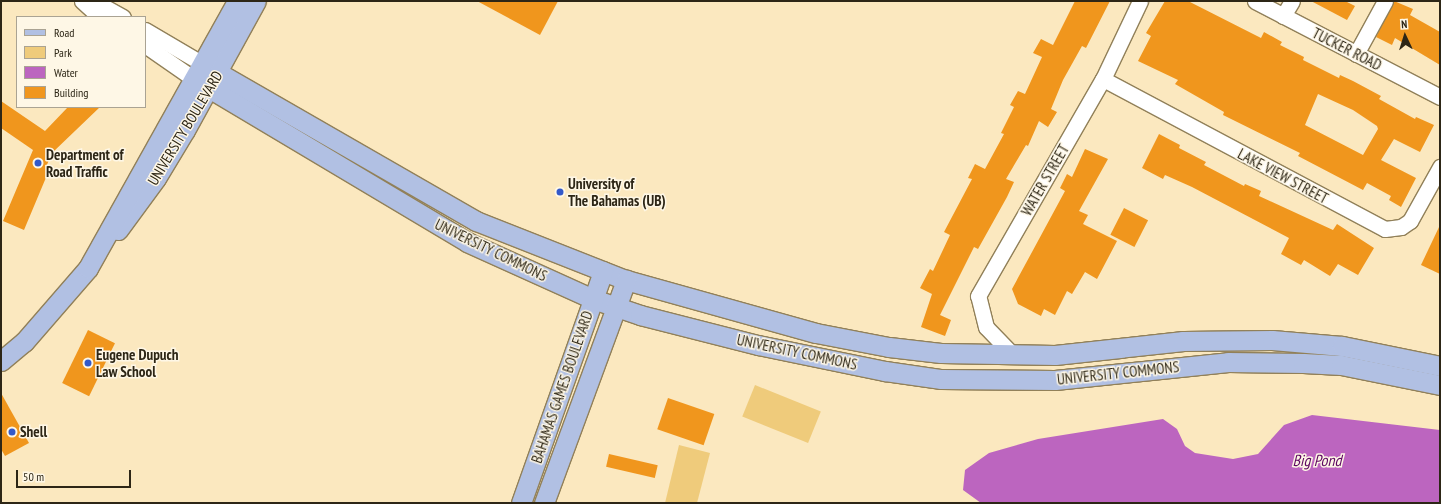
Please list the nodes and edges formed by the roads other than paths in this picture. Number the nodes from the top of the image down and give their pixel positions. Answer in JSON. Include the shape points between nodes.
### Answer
{"nodes":[{"id":1,"x":82,"y":1,"type":"edge"},
{"id":2,"x":94,"y":1,"type":"edge"},
{"id":3,"x":238,"y":1,"type":"edge"},
{"id":4,"x":256,"y":1,"type":"edge"},
{"id":5,"x":1140,"y":1,"type":"edge"},
{"id":6,"x":1255,"y":1,"type":"edge"},
{"id":7,"x":1292,"y":1,"type":"edge"},
{"id":8,"x":1385,"y":1,"type":"edge"},
{"id":9,"x":99,"y":16,"type":"edge"},
{"id":10,"x":122,"y":16,"type":"edge"},
{"id":11,"x":1283,"y":16,"type":"junction"},
{"id":12,"x":146,"y":31,"type":"edge"},
{"id":13,"x":146,"y":46,"type":"edge"},
{"id":14,"x":1356,"y":54,"type":"junction"},
{"id":15,"x":206,"y":76,"type":"junction"},
{"id":16,"x":1103,"y":79,"type":"junction"},
{"id":17,"x":1440,"y":97,"type":"edge"},
{"id":18,"x":1440,"y":167,"type":"edge"},
{"id":19,"x":603,"y":271,"type":"junction"},
{"id":20,"x":626,"y":280,"type":"junction"},
{"id":21,"x":593,"y":299,"type":"junction"},
{"id":22,"x":616,"y":307,"type":"junction"},
{"id":23,"x":1012,"y":354,"type":"junction"},
{"id":24,"x":1,"y":361,"type":"edge"},
{"id":25,"x":1440,"y":366,"type":"edge"},
{"id":26,"x":1440,"y":385,"type":"edge"},
{"id":27,"x":520,"y":503,"type":"edge"},
{"id":28,"x":544,"y":503,"type":"edge"}],
"edges":[{"from":1,"to":9,"type":"street"},
{"from":2,"to":10,"type":"street"},
{"from":3,"to":15,"type":"main road","name":"UNIVERSITY BOULEVARD"},
{"from":4,"to":15,"type":"main road","name":"UNIVERSITY BOULEVARD"},
{"from":5,"to":16,"type":"street","name":"WATER STREET"},
{"from":6,"to":11,"type":"street","name":"TUCKER ROAD"},
{"from":7,"to":11,"type":"street"},
{"from":8,"to":14,"type":"street"},
{"from":11,"to":14,"type":"street","name":"TUCKER ROAD"},
{"from":12,"to":15,"type":"street"},
{"from":13,"to":15,"type":"street"},
{"from":14,"to":17,"type":"street","name":"TUCKER ROAD"},
{"from":15,"to":19,"type":"main road","name":"UNIVERSITY COMMONS","via":[[476,221]]},
{"from":15,"to":21,"type":"main road","name":"UNIVERSITY COMMONS","via":[[467,242]]},
{"from":15,"to":24,"type":"main road","name":"UNIVERSITY BOULEVARD","via":[[156,178],[126,222],[101,246],[88,268],[52,311],[24,342]]},
{"from":16,"to":18,"type":"street","name":"LAKE VIEW STREET","via":[[1385,229],[1396,229],[1410,221]]},
{"from":16,"to":23,"type":"street","name":"WATER STREET","via":[[978,296],[986,327]]},
{"from":19,"to":20,"type":"main road","name":"UNIVERSITY COMMONS"},
{"from":19,"to":21,"type":"main road","name":"BAHAMAS GAMES BOULEVARD"},
{"from":20,"to":22,"type":"main road","name":"BAHAMAS GAMES BOULEVARD"},
{"from":20,"to":23,"type":"main road","name":"UNIVERSITY COMMONS","via":[[816,333],[940,353]]},
{"from":21,"to":22,"type":"main road","name":"UNIVERSITY COMMONS"},
{"from":21,"to":27,"type":"main road","name":"BAHAMAS GAMES BOULEVARD"},
{"from":22,"to":26,"type":"main road","name":"UNIVERSITY COMMONS","via":[[807,356],[941,379],[1055,380],[1228,362],[1341,364]]},
{"from":22,"to":28,"type":"main road","name":"BAHAMAS GAMES BOULEVARD"},
{"from":23,"to":25,"type":"main road","name":"UNIVERSITY COMMONS","via":[[1055,355],[1183,342],[1272,340],[1342,346]]}]}
